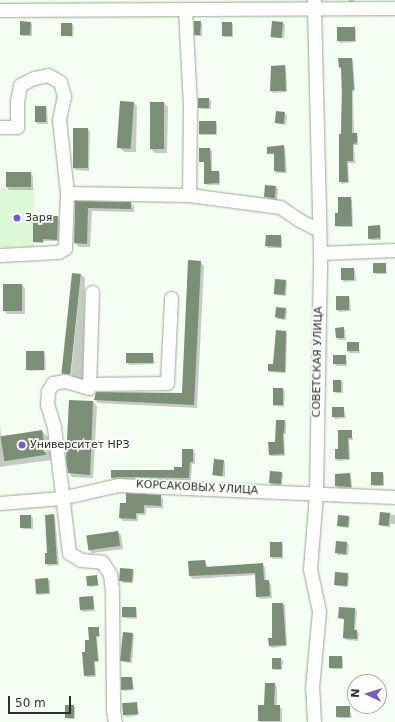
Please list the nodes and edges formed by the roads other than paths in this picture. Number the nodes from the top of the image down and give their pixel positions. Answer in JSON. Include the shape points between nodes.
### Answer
{"nodes":[{"id":1,"x":314,"y":4,"type":"edge"},
{"id":2,"x":395,"y":8,"type":"edge"},
{"id":3,"x":0,"y":10,"type":"edge"},
{"id":4,"x":185,"y":10,"type":"junction"},
{"id":5,"x":0,"y":127,"type":"edge"},
{"id":6,"x":67,"y":193,"type":"junction"},
{"id":7,"x":189,"y":195,"type":"junction"},
{"id":8,"x":319,"y":230,"type":"junction"},
{"id":9,"x":395,"y":250,"type":"edge"},
{"id":10,"x":320,"y":253,"type":"junction"},
{"id":11,"x":0,"y":255,"type":"edge"},
{"id":12,"x":92,"y":292,"type":"dead end"},
{"id":13,"x":171,"y":298,"type":"dead end"},
{"id":14,"x":89,"y":384,"type":"junction"},
{"id":15,"x":316,"y":494,"type":"junction"},
{"id":16,"x":395,"y":497,"type":"edge"},
{"id":17,"x":61,"y":498,"type":"junction"},
{"id":18,"x":0,"y":503,"type":"edge"},
{"id":19,"x":115,"y":722,"type":"edge"},
{"id":20,"x":314,"y":722,"type":"edge"}],
"edges":[{"from":1,"to":2,"type":"street"},
{"from":1,"to":4,"type":"street"},
{"from":1,"to":8,"type":"street","name":"СОВЕТСКАЯ УЛИЦА"},
{"from":3,"to":4,"type":"street"},
{"from":4,"to":7,"type":"street","via":[[190,104]]},
{"from":5,"to":6,"type":"street","via":[[17,126],[20,86],[34,78],[48,75],[60,82],[64,96],[59,120]]},
{"from":6,"to":7,"type":"street"},
{"from":6,"to":11,"type":"street","via":[[65,248],[58,252]]},
{"from":7,"to":8,"type":"street","via":[[280,207]]},
{"from":8,"to":10,"type":"street","name":"СОВЕТСКАЯ УЛИЦА"},
{"from":9,"to":10,"type":"street"},
{"from":10,"to":15,"type":"street","name":"СОВЕТСКАЯ УЛИЦА"},
{"from":12,"to":14,"type":"street"},
{"from":13,"to":14,"type":"street","via":[[167,383]]},
{"from":14,"to":17,"type":"street","via":[[89,388],[66,381],[53,383],[48,391]]},
{"from":15,"to":16,"type":"street","name":"КОРСАКОВЫХ УЛИЦА"},
{"from":15,"to":17,"type":"street","name":"КОРСАКОВЫХ УЛИЦА","via":[[118,485]]},
{"from":15,"to":20,"type":"street","name":"СОВЕТСКАЯ УЛИЦА","via":[[310,568],[319,611],[312,688]]},
{"from":17,"to":18,"type":"street","name":"КОРСАКОВЫХ УЛИЦА"},
{"from":17,"to":19,"type":"street","via":[[69,553],[81,560],[102,562],[110,574]]}]}
